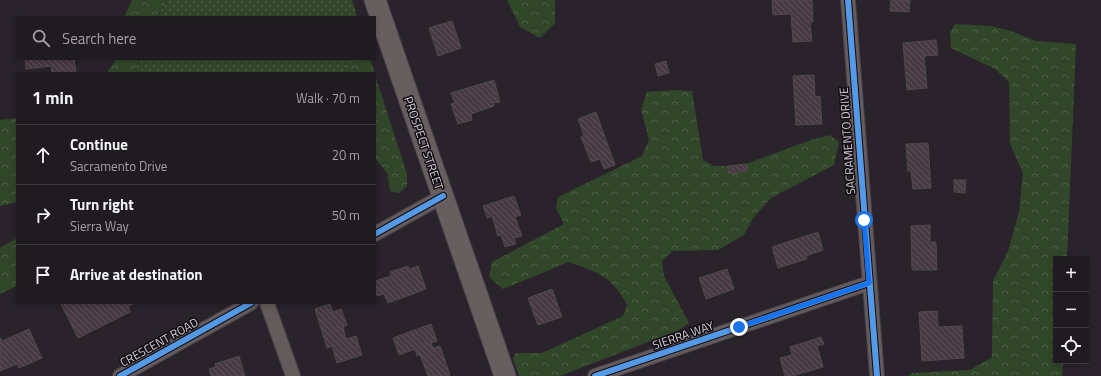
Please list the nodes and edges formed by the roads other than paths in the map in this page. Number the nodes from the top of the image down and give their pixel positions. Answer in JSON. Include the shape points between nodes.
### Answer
{"nodes":[{"id":1,"x":375,"y":0,"type":"edge"},
{"id":2,"x":848,"y":0,"type":"edge"},
{"id":3,"x":443,"y":196,"type":"junction"},
{"id":4,"x":376,"y":233,"type":"edge"},
{"id":5,"x":869,"y":283,"type":"junction"},
{"id":6,"x":249,"y":304,"type":"edge"},
{"id":7,"x":267,"y":304,"type":"edge"},
{"id":8,"x":120,"y":376,"type":"edge"},
{"id":9,"x":293,"y":376,"type":"edge"},
{"id":10,"x":505,"y":376,"type":"edge"},
{"id":11,"x":595,"y":376,"type":"edge"},
{"id":12,"x":877,"y":376,"type":"edge"}],
"edges":[{"from":1,"to":3,"type":"main road","name":"PROSPECT STREET"},
{"from":2,"to":5,"type":"street","name":"SACRAMENTO DRIVE"},
{"from":3,"to":4,"type":"street"},
{"from":3,"to":10,"type":"main road","name":"PROSPECT STREET"},
{"from":5,"to":11,"type":"street","name":"SIERRA WAY"},
{"from":5,"to":12,"type":"street","name":"SACRAMENTO DRIVE"},
{"from":6,"to":8,"type":"street","name":"CRESCENT ROAD"},
{"from":7,"to":9,"type":"street"}]}
